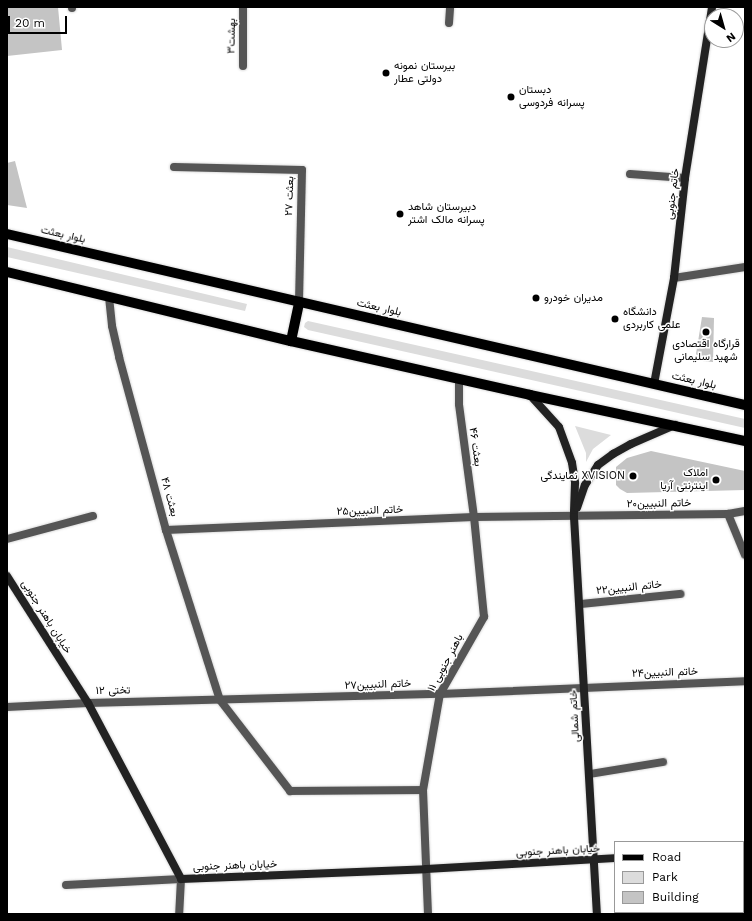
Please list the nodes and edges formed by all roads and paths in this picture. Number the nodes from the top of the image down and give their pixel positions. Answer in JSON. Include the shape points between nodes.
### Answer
{"nodes":[{"id":1,"x":244,"y":7,"type":"edge"},
{"id":2,"x":450,"y":7,"type":"edge"},
{"id":3,"x":712,"y":7,"type":"edge"},
{"id":4,"x":449,"y":23,"type":"dead end"},
{"id":5,"x":242,"y":66,"type":"dead end"},
{"id":6,"x":174,"y":167,"type":"dead end"},
{"id":7,"x":630,"y":174,"type":"dead end"},
{"id":8,"x":685,"y":178,"type":"junction"},
{"id":9,"x":7,"y":234,"type":"edge"},
{"id":10,"x":745,"y":267,"type":"edge"},
{"id":11,"x":7,"y":272,"type":"edge"},
{"id":12,"x":674,"y":278,"type":"junction"},
{"id":13,"x":110,"y":297,"type":"junction"},
{"id":14,"x":299,"y":302,"type":"junction"},
{"id":15,"x":291,"y":341,"type":"junction"},
{"id":16,"x":459,"y":379,"type":"junction"},
{"id":17,"x":654,"y":384,"type":"junction"},
{"id":18,"x":530,"y":395,"type":"junction"},
{"id":19,"x":745,"y":405,"type":"edge"},
{"id":20,"x":675,"y":425,"type":"junction"},
{"id":21,"x":745,"y":441,"type":"edge"},
{"id":22,"x":745,"y":511,"type":"edge"},
{"id":23,"x":728,"y":514,"type":"junction"},
{"id":24,"x":93,"y":516,"type":"dead end"},
{"id":25,"x":474,"y":517,"type":"junction"},
{"id":26,"x":574,"y":517,"type":"junction"},
{"id":27,"x":166,"y":530,"type":"junction"},
{"id":28,"x":7,"y":539,"type":"edge"},
{"id":29,"x":745,"y":555,"type":"edge"},
{"id":30,"x":7,"y":576,"type":"edge"},
{"id":31,"x":681,"y":594,"type":"dead end"},
{"id":32,"x":580,"y":604,"type":"junction"},
{"id":33,"x":745,"y":681,"type":"edge"},
{"id":34,"x":585,"y":686,"type":"junction"},
{"id":35,"x":440,"y":694,"type":"junction"},
{"id":36,"x":220,"y":700,"type":"junction"},
{"id":37,"x":88,"y":703,"type":"junction"},
{"id":38,"x":7,"y":708,"type":"edge"},
{"id":39,"x":663,"y":762,"type":"dead end"},
{"id":40,"x":590,"y":774,"type":"junction"},
{"id":41,"x":424,"y":790,"type":"junction"},
{"id":42,"x":614,"y":858,"type":"edge"},
{"id":43,"x":594,"y":860,"type":"junction"},
{"id":44,"x":426,"y":869,"type":"junction"},
{"id":45,"x":181,"y":879,"type":"junction"},
{"id":46,"x":66,"y":885,"type":"dead end"},
{"id":47,"x":179,"y":914,"type":"edge"},
{"id":48,"x":428,"y":914,"type":"edge"},
{"id":49,"x":597,"y":914,"type":"edge"}],
"edges":[{"from":1,"to":5,"type":"street","name":"بهشت۳"},
{"from":2,"to":4,"type":"street"},
{"from":3,"to":8,"type":"street","name":"خاتم جنوبی"},
{"from":6,"to":14,"type":"street","name":"بعثت ۲۷","via":[[302,170]]},
{"from":7,"to":8,"type":"street"},
{"from":8,"to":12,"type":"street","name":"خاتم جنوبی"},
{"from":9,"to":14,"type":"main road","name":"بلوار بعثت"},
{"from":10,"to":12,"type":"street"},
{"from":11,"to":13,"type":"main road"},
{"from":12,"to":17,"type":"street","name":"خاتم جنوبی"},
{"from":13,"to":15,"type":"main road"},
{"from":13,"to":27,"type":"street","name":"بعثت ۴۸","via":[[112,326],[119,357]]},
{"from":14,"to":15,"type":"main road"},
{"from":14,"to":17,"type":"main road","name":"بلوار بعثت"},
{"from":15,"to":16,"type":"main road"},
{"from":16,"to":18,"type":"main road"},
{"from":16,"to":25,"type":"street","name":"بعثت ۴۶","via":[[458,404]]},
{"from":17,"to":19,"type":"main road","name":"بلوار بعثت"},
{"from":18,"to":20,"type":"main road"},
{"from":18,"to":26,"type":"street","name":"خاتم شمالی","via":[[559,427],[566,442],[575,483]]},
{"from":20,"to":21,"type":"main road"},
{"from":20,"to":26,"type":"street","via":[[631,444],[598,465],[585,485]]},
{"from":22,"to":23,"type":"street","name":"خاتم النبیین۲۰"},
{"from":23,"to":26,"type":"street","name":"خاتم النبیین۲۰"},
{"from":23,"to":29,"type":"street"},
{"from":24,"to":28,"type":"street"},
{"from":25,"to":26,"type":"street","name":"خاتم النبیین۲۵"},
{"from":25,"to":27,"type":"street","name":"خاتم النبیین۲۵"},
{"from":25,"to":35,"type":"street","name":"باهنر جنوبی ۱۱","via":[[484,617]]},
{"from":26,"to":32,"type":"street","name":"خاتم شمالی"},
{"from":27,"to":36,"type":"street","name":"بعثت ۴۸"},
{"from":30,"to":37,"type":"street","name":"خیابان باهنر جنوبی"},
{"from":31,"to":32,"type":"street","name":"خاتم النبیین۲۲"},
{"from":32,"to":34,"type":"street","name":"خاتم شمالی"},
{"from":33,"to":34,"type":"street","name":"خاتم النبیین۲۴"},
{"from":34,"to":35,"type":"street","name":"خاتم النبیین۲۷"},
{"from":34,"to":40,"type":"street","name":"خاتم شمالی"},
{"from":35,"to":36,"type":"street","name":"خاتم النبیین۲۷"},
{"from":35,"to":41,"type":"street","name":"باهنر جنوبی ۱۱"},
{"from":36,"to":37,"type":"street","name":"تختی ۱۲"},
{"from":36,"to":41,"type":"street","name":"بعثت ۴۸","via":[[290,791]]},
{"from":37,"to":38,"type":"street","name":"تختی ۱۲"},
{"from":37,"to":45,"type":"street","name":"خیابان باهنر جنوبی"},
{"from":39,"to":40,"type":"street"},
{"from":40,"to":43,"type":"street","name":"خاتم شمالی"},
{"from":41,"to":44,"type":"street","name":"باهنر جنوبی ۱۱"},
{"from":42,"to":43,"type":"street","name":"خیابان باهنر جنوبی"},
{"from":43,"to":44,"type":"street","name":"خیابان باهنر جنوبی"},
{"from":43,"to":49,"type":"street","name":"خاتم شمالی"},
{"from":44,"to":45,"type":"street","name":"خیابان باهنر جنوبی"},
{"from":44,"to":48,"type":"street","name":"باهنر جنوبی ۱۱"},
{"from":45,"to":46,"type":"street"},
{"from":45,"to":47,"type":"street"}]}
